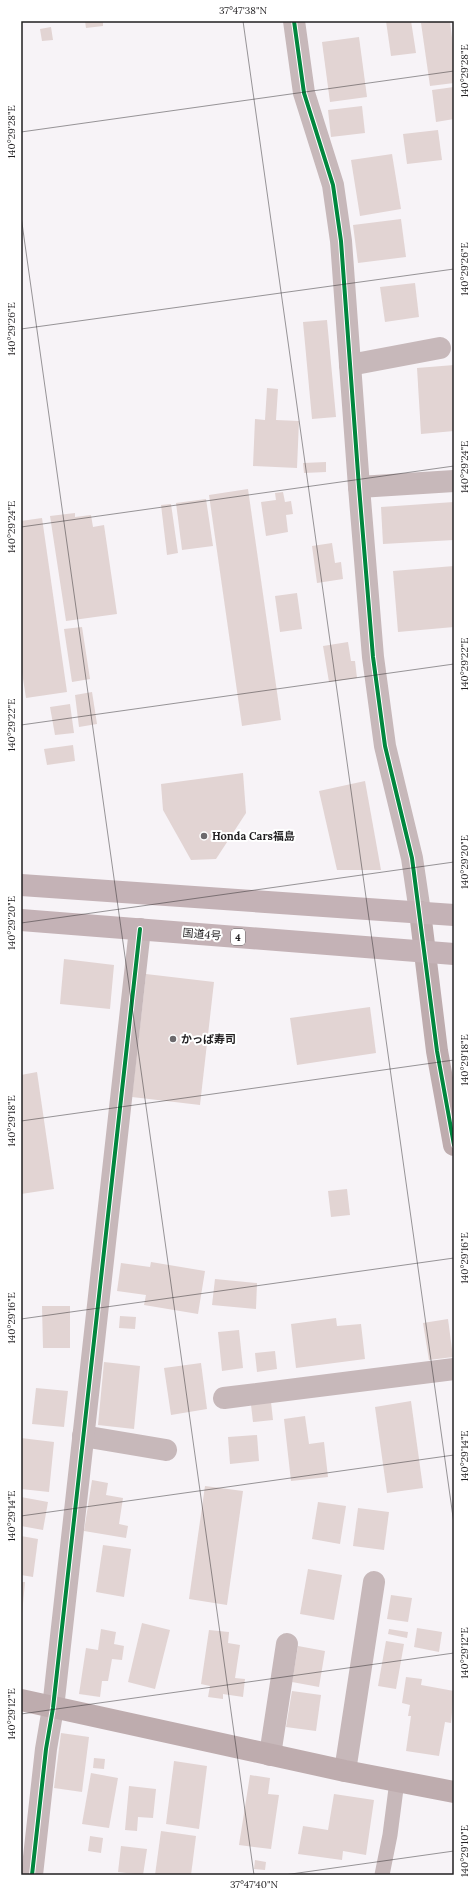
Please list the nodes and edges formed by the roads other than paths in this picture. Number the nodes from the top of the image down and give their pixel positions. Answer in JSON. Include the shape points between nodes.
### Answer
{"nodes":[{"id":1,"x":299,"y":22,"type":"edge"},
{"id":2,"x":440,"y":348,"type":"dead end"},
{"id":3,"x":350,"y":365,"type":"junction"},
{"id":4,"x":454,"y":481,"type":"edge"},
{"id":5,"x":358,"y":487,"type":"junction"},
{"id":6,"x":21,"y":885,"type":"edge"},
{"id":7,"x":420,"y":912,"type":"junction"},
{"id":8,"x":454,"y":915,"type":"edge"},
{"id":9,"x":21,"y":920,"type":"edge"},
{"id":10,"x":140,"y":929,"type":"junction"},
{"id":11,"x":424,"y":952,"type":"junction"},
{"id":12,"x":454,"y":954,"type":"edge"},
{"id":13,"x":454,"y":1145,"type":"edge"},
{"id":14,"x":454,"y":1369,"type":"edge"},
{"id":15,"x":224,"y":1398,"type":"dead end"},
{"id":16,"x":83,"y":1436,"type":"junction"},
{"id":17,"x":166,"y":1450,"type":"dead end"},
{"id":18,"x":374,"y":1582,"type":"dead end"},
{"id":19,"x":287,"y":1644,"type":"dead end"},
{"id":20,"x":21,"y":1700,"type":"edge"},
{"id":21,"x":53,"y":1708,"type":"junction"},
{"id":22,"x":270,"y":1755,"type":"junction"},
{"id":23,"x":345,"y":1771,"type":"junction"},
{"id":24,"x":397,"y":1781,"type":"junction"},
{"id":25,"x":454,"y":1792,"type":"edge"},
{"id":26,"x":32,"y":1875,"type":"edge"},
{"id":27,"x":382,"y":1875,"type":"edge"}],
"edges":[{"from":1,"to":3,"type":"street","via":[[304,93],[333,185],[341,241]]},
{"from":2,"to":3,"type":"street"},
{"from":3,"to":5,"type":"street"},
{"from":4,"to":5,"type":"street"},
{"from":5,"to":7,"type":"street","via":[[373,656],[385,746],[412,858]]},
{"from":6,"to":7,"type":"highway"},
{"from":7,"to":8,"type":"highway"},
{"from":7,"to":11,"type":"street"},
{"from":9,"to":10,"type":"highway","name":"国道4号","number":"4"},
{"from":10,"to":11,"type":"highway","name":"国道4号","number":"4"},
{"from":10,"to":16,"type":"street"},
{"from":11,"to":12,"type":"highway","name":"国道4号","number":"4"},
{"from":11,"to":13,"type":"street","via":[[437,1051]]},
{"from":14,"to":15,"type":"street"},
{"from":16,"to":17,"type":"street"},
{"from":16,"to":21,"type":"street"},
{"from":18,"to":23,"type":"street"},
{"from":19,"to":22,"type":"street"},
{"from":20,"to":21,"type":"street"},
{"from":21,"to":22,"type":"street"},
{"from":21,"to":26,"type":"street"},
{"from":22,"to":23,"type":"street"},
{"from":23,"to":24,"type":"street"},
{"from":24,"to":25,"type":"street"},
{"from":24,"to":27,"type":"lane"}]}
